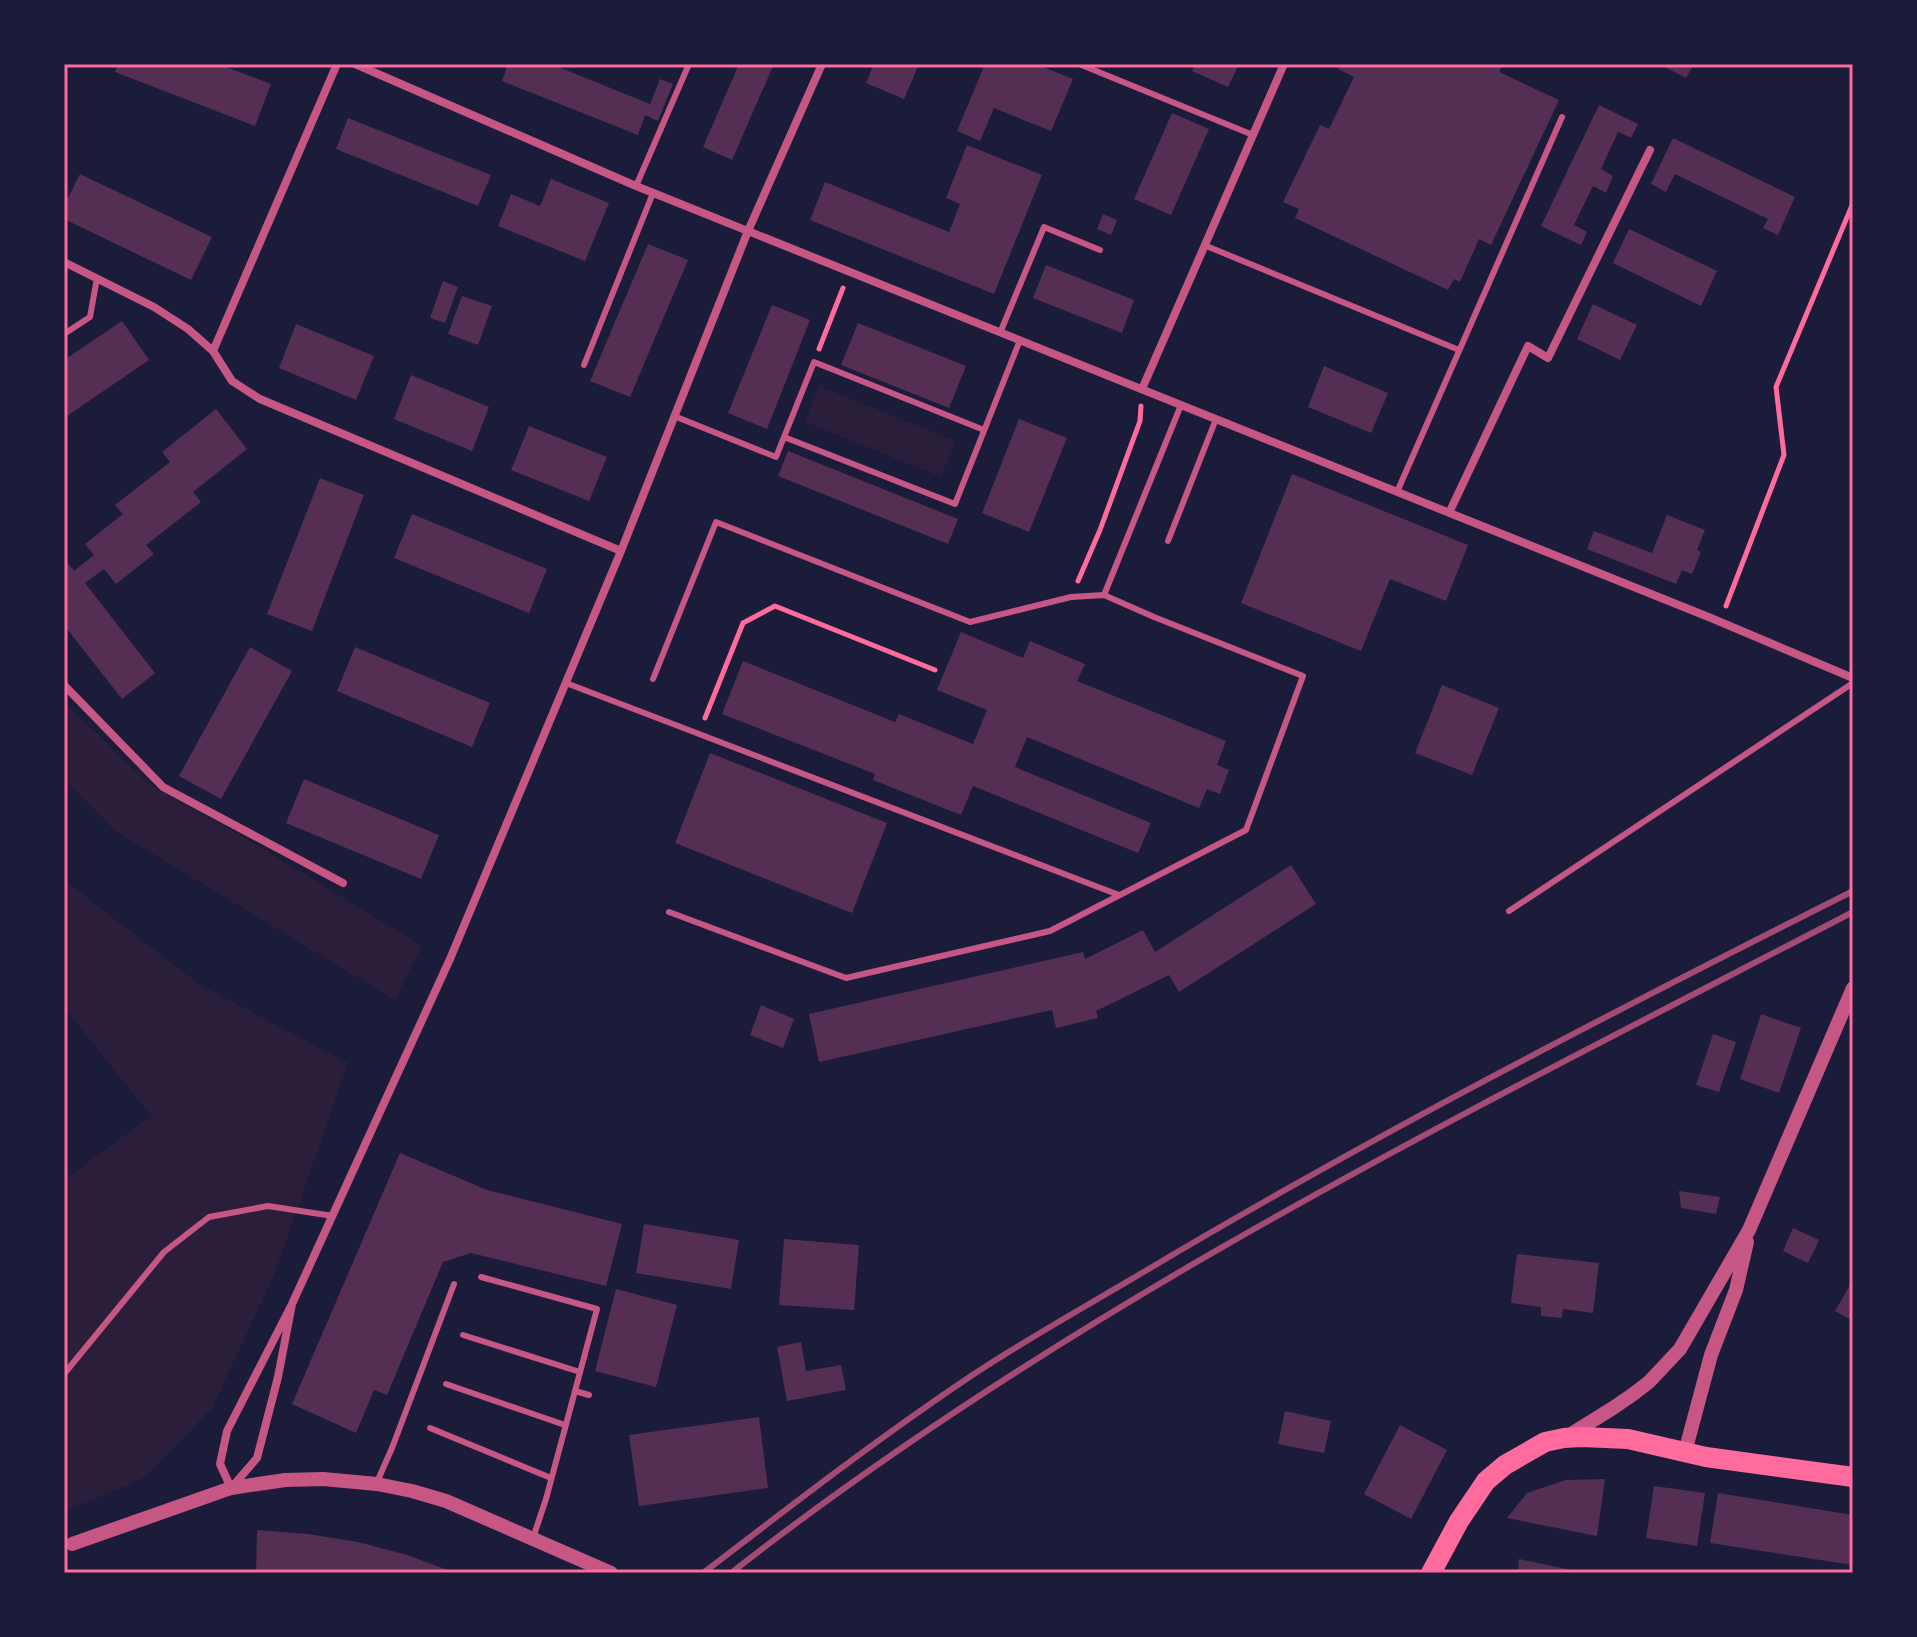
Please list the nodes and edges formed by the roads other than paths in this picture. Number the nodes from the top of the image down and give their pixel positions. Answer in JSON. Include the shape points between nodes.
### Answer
{"nodes":[{"id":1,"x":337,"y":64,"type":"edge"},
{"id":2,"x":355,"y":64,"type":"edge"},
{"id":3,"x":689,"y":64,"type":"edge"},
{"id":4,"x":822,"y":64,"type":"edge"},
{"id":5,"x":1079,"y":64,"type":"edge"},
{"id":6,"x":1284,"y":64,"type":"edge"},
{"id":7,"x":1562,"y":117,"type":"dead end"},
{"id":8,"x":1253,"y":135,"type":"junction"},
{"id":9,"x":1650,"y":150,"type":"dead end"},
{"id":10,"x":636,"y":186,"type":"junction"},
{"id":11,"x":653,"y":193,"type":"junction"},
{"id":12,"x":748,"y":231,"type":"junction"},
{"id":13,"x":1204,"y":245,"type":"junction"},
{"id":14,"x":1100,"y":250,"type":"dead end"},
{"id":15,"x":64,"y":262,"type":"edge"},
{"id":16,"x":97,"y":278,"type":"junction"},
{"id":17,"x":1000,"y":333,"type":"junction"},
{"id":18,"x":64,"y":334,"type":"edge"},
{"id":19,"x":1020,"y":340,"type":"junction"},
{"id":20,"x":1459,"y":350,"type":"junction"},
{"id":21,"x":213,"y":351,"type":"junction"},
{"id":22,"x":584,"y":365,"type":"dead end"},
{"id":23,"x":1142,"y":389,"type":"junction"},
{"id":24,"x":1181,"y":405,"type":"junction"},
{"id":25,"x":674,"y":416,"type":"junction"},
{"id":26,"x":1216,"y":419,"type":"junction"},
{"id":27,"x":984,"y":430,"type":"junction"},
{"id":28,"x":784,"y":437,"type":"junction"},
{"id":29,"x":1397,"y":492,"type":"junction"},
{"id":30,"x":1449,"y":513,"type":"junction"},
{"id":31,"x":1168,"y":541,"type":"dead end"},
{"id":32,"x":621,"y":551,"type":"junction"},
{"id":33,"x":1104,"y":595,"type":"junction"},
{"id":34,"x":653,"y":679,"type":"dead end"},
{"id":35,"x":1853,"y":681,"type":"edge"},
{"id":36,"x":566,"y":683,"type":"junction"},
{"id":37,"x":64,"y":685,"type":"edge"},
{"id":38,"x":343,"y":883,"type":"dead end"},
{"id":39,"x":1120,"y":895,"type":"junction"},
{"id":40,"x":1509,"y":911,"type":"dead end"},
{"id":41,"x":669,"y":912,"type":"dead end"},
{"id":42,"x":1853,"y":988,"type":"edge"},
{"id":43,"x":333,"y":1216,"type":"junction"},
{"id":44,"x":1749,"y":1230,"type":"junction"},
{"id":45,"x":481,"y":1277,"type":"dead end"},
{"id":46,"x":454,"y":1284,"type":"dead end"},
{"id":47,"x":292,"y":1304,"type":"junction"},
{"id":48,"x":463,"y":1335,"type":"dead end"},
{"id":49,"x":580,"y":1372,"type":"junction"},
{"id":50,"x":64,"y":1374,"type":"edge"},
{"id":51,"x":446,"y":1384,"type":"dead end"},
{"id":52,"x":575,"y":1391,"type":"junction"},
{"id":53,"x":589,"y":1395,"type":"dead end"},
{"id":54,"x":565,"y":1425,"type":"junction"},
{"id":55,"x":430,"y":1428,"type":"dead end"},
{"id":56,"x":1564,"y":1438,"type":"junction"},
{"id":57,"x":1685,"y":1452,"type":"junction"},
{"id":58,"x":1853,"y":1477,"type":"edge"},
{"id":59,"x":551,"y":1478,"type":"junction"},
{"id":60,"x":377,"y":1484,"type":"junction"},
{"id":61,"x":231,"y":1488,"type":"junction"},
{"id":62,"x":533,"y":1538,"type":"junction"},
{"id":63,"x":72,"y":1544,"type":"dead end"},
{"id":64,"x":611,"y":1573,"type":"edge"},
{"id":65,"x":1431,"y":1573,"type":"edge"}],
"edges":[{"from":1,"to":21,"type":"street"},
{"from":2,"to":10,"type":"street"},
{"from":3,"to":10,"type":"lane"},
{"from":4,"to":12,"type":"street"},
{"from":5,"to":8,"type":"lane"},
{"from":6,"to":8,"type":"street"},
{"from":7,"to":20,"type":"lane"},
{"from":8,"to":13,"type":"street"},
{"from":9,"to":30,"type":"street","via":[[1548,358],[1528,346]]},
{"from":10,"to":11,"type":"street"},
{"from":11,"to":12,"type":"street"},
{"from":11,"to":22,"type":"lane"},
{"from":12,"to":17,"type":"street"},
{"from":12,"to":25,"type":"street"},
{"from":13,"to":20,"type":"lane"},
{"from":13,"to":23,"type":"street"},
{"from":14,"to":17,"type":"lane","via":[[1044,227]]},
{"from":15,"to":16,"type":"street"},
{"from":16,"to":18,"type":"lane","via":[[90,317]]},
{"from":16,"to":21,"type":"street","via":[[154,307]]},
{"from":17,"to":19,"type":"street"},
{"from":19,"to":23,"type":"street"},
{"from":19,"to":27,"type":"lane"},
{"from":20,"to":29,"type":"lane"},
{"from":21,"to":32,"type":"street","via":[[232,381],[260,399]]},
{"from":23,"to":24,"type":"street"},
{"from":24,"to":26,"type":"street"},
{"from":24,"to":33,"type":"lane"},
{"from":25,"to":28,"type":"lane","via":[[776,457]]},
{"from":25,"to":32,"type":"street"},
{"from":26,"to":29,"type":"street"},
{"from":26,"to":31,"type":"lane"},
{"from":27,"to":28,"type":"lane","via":[[955,504]]},
{"from":27,"to":28,"type":"lane","via":[[814,362]]},
{"from":29,"to":30,"type":"street"},
{"from":30,"to":35,"type":"street"},
{"from":32,"to":36,"type":"street"},
{"from":33,"to":34,"type":"lane","via":[[1071,597],[970,622],[716,522]]},
{"from":33,"to":39,"type":"lane","via":[[1303,676],[1246,830]]},
{"from":35,"to":40,"type":"lane"},
{"from":36,"to":39,"type":"lane"},
{"from":36,"to":43,"type":"street","via":[[450,959]]},
{"from":37,"to":38,"type":"street","via":[[163,787]]},
{"from":39,"to":41,"type":"lane","via":[[1050,931],[846,978]]},
{"from":42,"to":44,"type":"street"},
{"from":43,"to":47,"type":"street"},
{"from":43,"to":50,"type":"lane","via":[[268,1206],[209,1217],[164,1252]]},
{"from":44,"to":56,"type":"street","via":[[1680,1349],[1649,1382]]},
{"from":44,"to":57,"type":"street","via":[[1736,1290],[1711,1355]]},
{"from":45,"to":49,"type":"lane","via":[[597,1309]]},
{"from":46,"to":60,"type":"lane"},
{"from":47,"to":61,"type":"street","via":[[257,1458]]},
{"from":47,"to":61,"type":"street","via":[[227,1431],[220,1464]]},
{"from":48,"to":49,"type":"lane"},
{"from":49,"to":52,"type":"lane"},
{"from":51,"to":54,"type":"lane"},
{"from":52,"to":53,"type":"lane"},
{"from":52,"to":54,"type":"lane"},
{"from":54,"to":59,"type":"lane"},
{"from":55,"to":59,"type":"lane"},
{"from":56,"to":57,"type":"main road","via":[[1628,1439]]},
{"from":56,"to":65,"type":"main road","via":[[1525,1451],[1486,1481]]},
{"from":57,"to":58,"type":"main road"},
{"from":59,"to":62,"type":"lane"},
{"from":60,"to":61,"type":"street","via":[[285,1480]]},
{"from":60,"to":62,"type":"street","via":[[446,1501]]},
{"from":61,"to":63,"type":"street"},
{"from":62,"to":64,"type":"street"}]}
